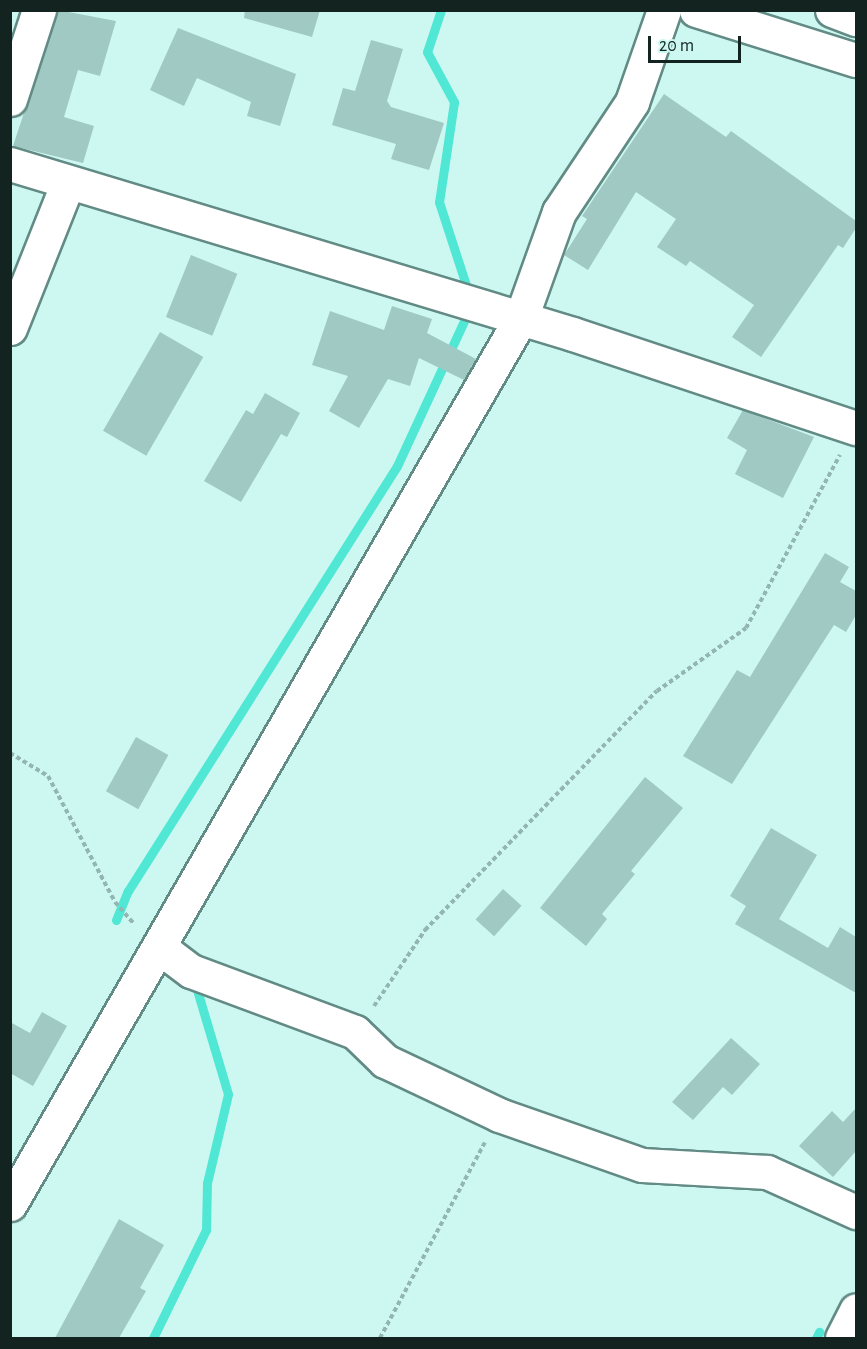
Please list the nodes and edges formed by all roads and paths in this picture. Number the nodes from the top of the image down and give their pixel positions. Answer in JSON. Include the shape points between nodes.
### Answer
{"nodes":[{"id":1,"x":39,"y":10,"type":"edge"},
{"id":2,"x":664,"y":10,"type":"edge"},
{"id":3,"x":696,"y":10,"type":"edge"},
{"id":4,"x":832,"y":10,"type":"edge"},
{"id":5,"x":856,"y":19,"type":"edge"},
{"id":6,"x":856,"y":60,"type":"edge"},
{"id":7,"x":10,"y":99,"type":"edge"},
{"id":8,"x":10,"y":164,"type":"edge"},
{"id":9,"x":68,"y":182,"type":"junction"},
{"id":10,"x":521,"y":318,"type":"junction"},
{"id":11,"x":10,"y":328,"type":"edge"},
{"id":12,"x":856,"y":428,"type":"edge"},
{"id":13,"x":10,"y":753,"type":"edge"},
{"id":14,"x":125,"y":916,"type":"dead end"},
{"id":15,"x":159,"y":947,"type":"junction"},
{"id":16,"x":355,"y":1032,"type":"junction"},
{"id":17,"x":499,"y":1115,"type":"junction"},
{"id":18,"x":10,"y":1204,"type":"edge"},
{"id":19,"x":856,"y":1212,"type":"edge"},
{"id":20,"x":856,"y":1310,"type":"edge"},
{"id":21,"x":380,"y":1338,"type":"edge"},
{"id":22,"x":842,"y":1338,"type":"edge"}],
"edges":[{"from":1,"to":7,"type":"main road"},
{"from":2,"to":10,"type":"main road","via":[[632,102],[559,212]]},
{"from":3,"to":6,"type":"main road"},
{"from":4,"to":5,"type":"main road"},
{"from":8,"to":9,"type":"main road"},
{"from":9,"to":10,"type":"main road"},
{"from":9,"to":11,"type":"main road"},
{"from":10,"to":12,"type":"main road"},
{"from":10,"to":15,"type":"main road"},
{"from":12,"to":16,"type":"path","via":[[746,628],[657,691],[425,930]]},
{"from":13,"to":14,"type":"path","via":[[48,776]]},
{"from":15,"to":16,"type":"main road","via":[[191,971]]},
{"from":15,"to":18,"type":"main road"},
{"from":16,"to":17,"type":"main road","via":[[385,1061]]},
{"from":17,"to":19,"type":"main road","via":[[642,1165],[767,1172]]},
{"from":17,"to":21,"type":"path"},
{"from":20,"to":22,"type":"main road"}]}
